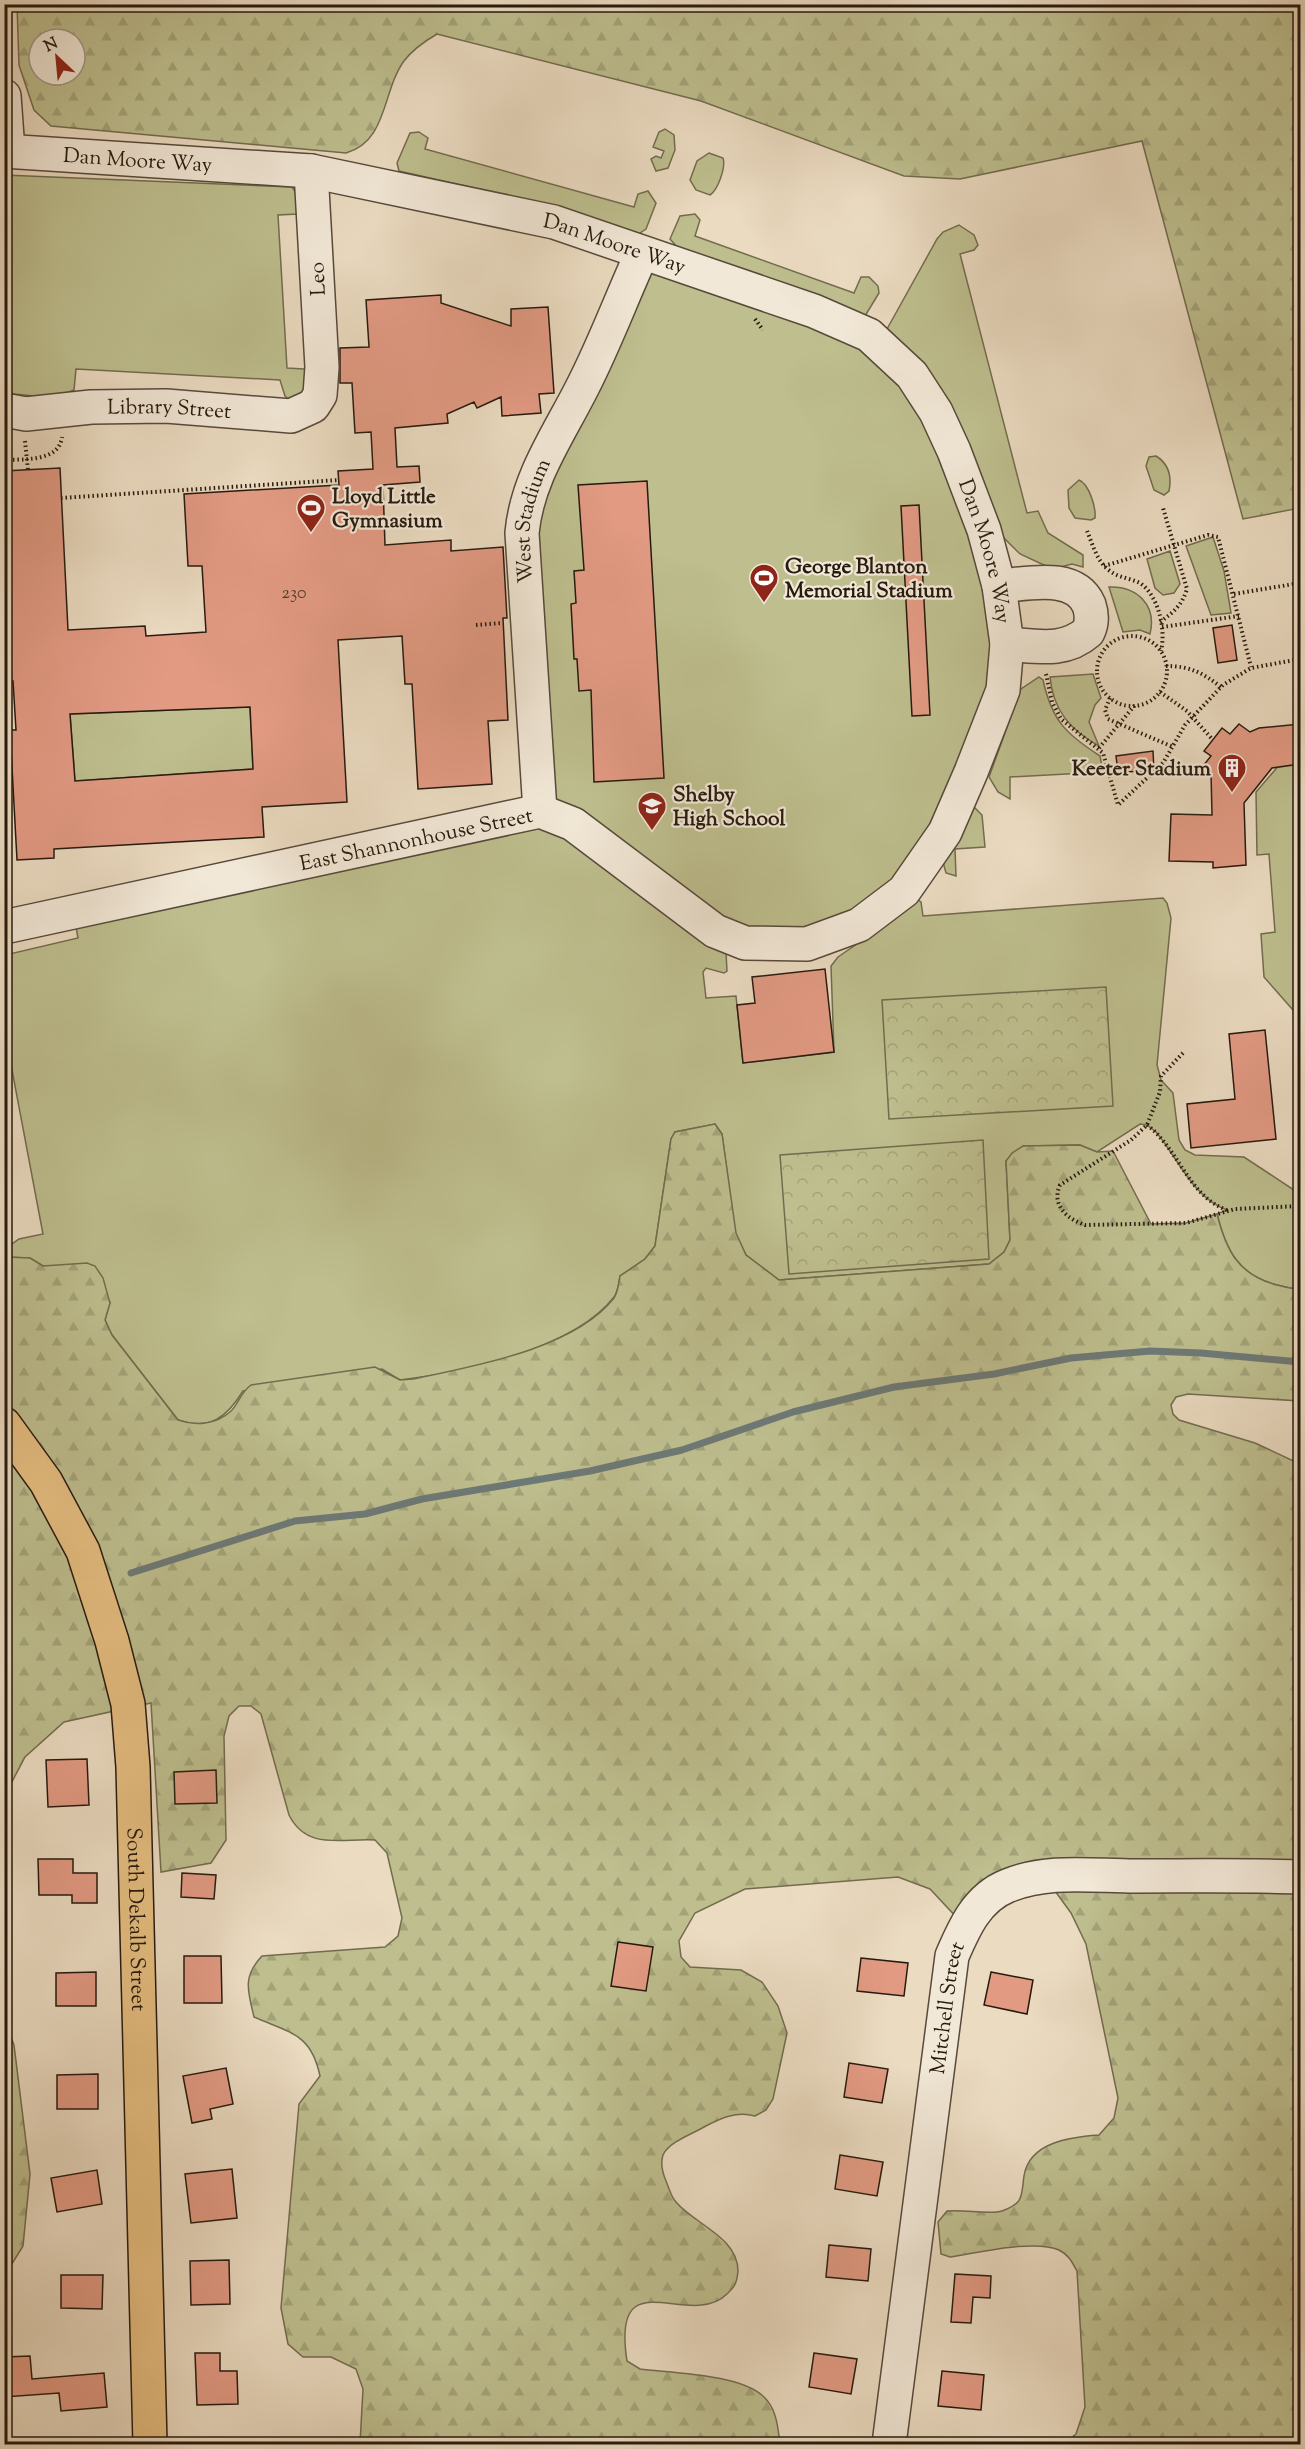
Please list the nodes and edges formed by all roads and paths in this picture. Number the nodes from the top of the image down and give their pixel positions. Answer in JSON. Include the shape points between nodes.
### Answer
{"nodes":[{"id":1,"x":4,"y":96,"type":"edge"},
{"id":2,"x":7,"y":151,"type":"edge"},
{"id":3,"x":311,"y":171,"type":"junction"},
{"id":4,"x":642,"y":253,"type":"junction"},
{"id":5,"x":322,"y":388,"type":"joint"},
{"id":6,"x":4,"y":410,"type":"edge"},
{"id":7,"x":62,"y":410,"type":"junction"},
{"id":8,"x":4,"y":460,"type":"edge"},
{"id":9,"x":339,"y":480,"type":"dead end"},
{"id":10,"x":61,"y":498,"type":"dead end"},
{"id":11,"x":1163,"y":508,"type":"dead end"},
{"id":12,"x":1087,"y":531,"type":"dead end"},
{"id":13,"x":1175,"y":545,"type":"junction"},
{"id":14,"x":1104,"y":566,"type":"junction"},
{"id":15,"x":1300,"y":583,"type":"edge"},
{"id":16,"x":999,"y":586,"type":"junction"},
{"id":17,"x":1234,"y":594,"type":"junction"},
{"id":18,"x":1239,"y":616,"type":"junction"},
{"id":19,"x":1160,"y":622,"type":"junction"},
{"id":20,"x":1162,"y":627,"type":"junction"},
{"id":21,"x":1007,"y":644,"type":"junction"},
{"id":22,"x":1040,"y":647,"type":"junction"},
{"id":23,"x":1161,"y":651,"type":"junction"},
{"id":24,"x":1300,"y":659,"type":"edge"},
{"id":25,"x":1166,"y":666,"type":"junction"},
{"id":26,"x":1251,"y":668,"type":"junction"},
{"id":27,"x":1221,"y":687,"type":"junction"},
{"id":28,"x":1160,"y":692,"type":"junction"},
{"id":29,"x":1110,"y":698,"type":"junction"},
{"id":30,"x":1135,"y":705,"type":"junction"},
{"id":31,"x":1191,"y":718,"type":"junction"},
{"id":32,"x":1118,"y":726,"type":"junction"},
{"id":33,"x":1213,"y":740,"type":"dead end"},
{"id":34,"x":1173,"y":747,"type":"junction"},
{"id":35,"x":1099,"y":748,"type":"junction"},
{"id":36,"x":540,"y":811,"type":"junction"},
{"id":37,"x":4,"y":927,"type":"edge"},
{"id":38,"x":1183,"y":1053,"type":"dead end"},
{"id":39,"x":1147,"y":1125,"type":"junction"},
{"id":40,"x":1300,"y":1206,"type":"edge"},
{"id":41,"x":1228,"y":1210,"type":"junction"},
{"id":42,"x":4,"y":1424,"type":"edge"},
{"id":43,"x":1300,"y":1877,"type":"edge"},
{"id":44,"x":150,"y":2445,"type":"edge"},
{"id":45,"x":889,"y":2445,"type":"edge"}],
"edges":[{"from":1,"to":2,"type":"street"},
{"from":2,"to":3,"type":"street","name":"Dan Moore Way"},
{"from":3,"to":4,"type":"street","name":"Dan Moore Way","via":[[554,222]]},
{"from":3,"to":5,"type":"street","name":"Leo"},
{"from":4,"to":16,"type":"street","name":"Dan Moore Way","via":[[758,290],[869,335],[912,375],[936,412],[954,451],[984,530]]},
{"from":4,"to":36,"type":"street","name":"West Stadium","via":[[584,384],[534,478],[525,507],[522,533]]},
{"from":5,"to":7,"type":"street","name":"Library Street","via":[[313,406],[291,416],[166,406]]},
{"from":6,"to":7,"type":"street","name":"Library Street","via":[[26,414]]},
{"from":7,"to":8,"type":"path","via":[[62,439],[55,452]]},
{"from":9,"to":10,"type":"path"},
{"from":11,"to":13,"type":"path"},
{"from":12,"to":14,"type":"path"},
{"from":13,"to":14,"type":"path"},
{"from":13,"to":17,"type":"path","via":[[1208,535],[1218,537]]},
{"from":13,"to":19,"type":"path","via":[[1187,589],[1176,611]]},
{"from":14,"to":19,"type":"path","via":[[1147,590]]},
{"from":15,"to":17,"type":"path"},
{"from":16,"to":21,"type":"street","name":"Dan Moore Way"},
{"from":16,"to":22,"type":"street","via":[[1068,585],[1088,602],[1088,632],[1072,645]]},
{"from":17,"to":18,"type":"path"},
{"from":18,"to":20,"type":"path"},
{"from":18,"to":26,"type":"path"},
{"from":19,"to":20,"type":"path"},
{"from":20,"to":23,"type":"path"},
{"from":21,"to":22,"type":"street"},
{"from":21,"to":36,"type":"street","name":"East Shannonhouse Street","via":[[1003,690],[945,832],[904,891],[859,925],[807,944],[745,943],[715,931],[573,824]]},
{"from":22,"to":35,"type":"path","via":[[1052,702],[1061,719]]},
{"from":23,"to":25,"type":"path"},
{"from":23,"to":29,"type":"path","via":[[1143,638],[1112,642],[1098,661],[1097,673]]},
{"from":24,"to":26,"type":"path"},
{"from":25,"to":27,"type":"path","via":[[1183,666],[1203,673]]},
{"from":25,"to":28,"type":"path"},
{"from":26,"to":27,"type":"path"},
{"from":27,"to":31,"type":"path"},
{"from":28,"to":30,"type":"path"},
{"from":28,"to":31,"type":"path"},
{"from":29,"to":30,"type":"path"},
{"from":29,"to":32,"type":"path","via":[[1105,716]]},
{"from":30,"to":32,"type":"path"},
{"from":31,"to":33,"type":"path"},
{"from":31,"to":34,"type":"path"},
{"from":32,"to":34,"type":"path"},
{"from":32,"to":35,"type":"path"},
{"from":34,"to":35,"type":"path","via":[[1164,763],[1118,805]]},
{"from":36,"to":37,"type":"street","name":"East Shannonhouse Street"},
{"from":38,"to":39,"type":"path","via":[[1161,1076],[1160,1092]]},
{"from":39,"to":41,"type":"path","via":[[1163,1140],[1202,1195],[1213,1205]]},
{"from":39,"to":41,"type":"path","via":[[1131,1140],[1060,1185],[1058,1202],[1070,1220],[1085,1226],[1185,1223]]},
{"from":40,"to":41,"type":"path"},
{"from":42,"to":44,"type":"main road","name":"South Dekalb Street","via":[[46,1482],[83,1551],[128,1704],[133,1767]]},
{"from":43,"to":45,"type":"street","name":"Mitchell Street","via":[[1041,1877],[1006,1886],[979,1905],[952,1956]]}]}
